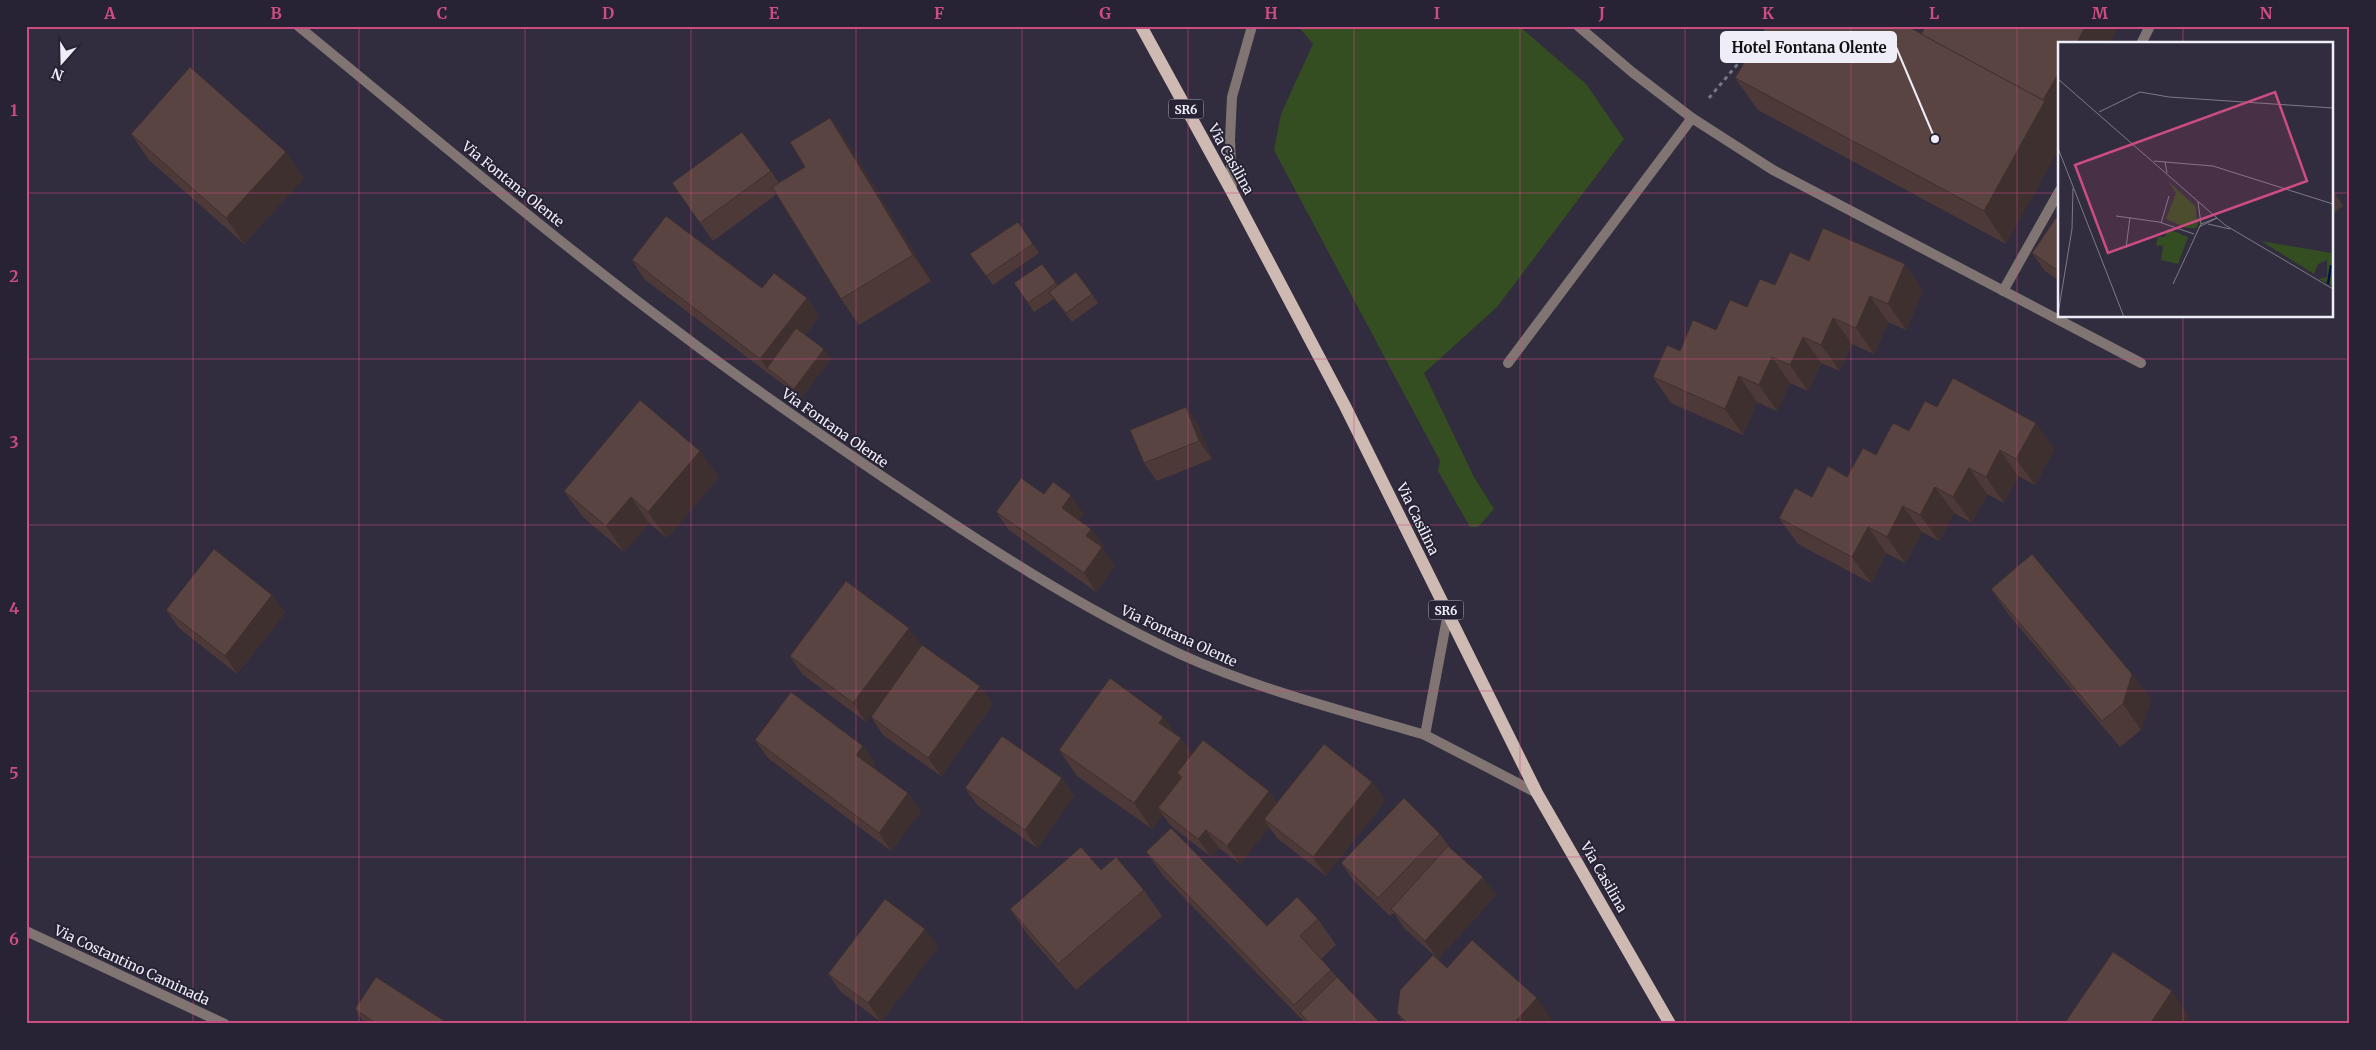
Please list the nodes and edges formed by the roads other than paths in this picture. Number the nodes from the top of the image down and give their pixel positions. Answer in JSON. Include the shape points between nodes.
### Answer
{"nodes":[{"id":1,"x":298,"y":26,"type":"edge"},
{"id":2,"x":1140,"y":26,"type":"edge"},
{"id":3,"x":1252,"y":26,"type":"edge"},
{"id":4,"x":1578,"y":26,"type":"edge"},
{"id":5,"x":2150,"y":26,"type":"edge"},
{"id":6,"x":2142,"y":42,"type":"edge"},
{"id":7,"x":1692,"y":118,"type":"junction"},
{"id":8,"x":1232,"y":192,"type":"junction"},
{"id":9,"x":2058,"y":194,"type":"edge"},
{"id":10,"x":2003,"y":291,"type":"junction"},
{"id":11,"x":1508,"y":362,"type":"dead end"},
{"id":12,"x":2141,"y":363,"type":"dead end"},
{"id":13,"x":1448,"y":613,"type":"junction"},
{"id":14,"x":1425,"y":735,"type":"junction"},
{"id":15,"x":1537,"y":794,"type":"junction"},
{"id":16,"x":26,"y":931,"type":"edge"},
{"id":17,"x":225,"y":1024,"type":"edge"},
{"id":18,"x":1670,"y":1024,"type":"edge"}],
"edges":[{"from":1,"to":14,"type":"street","name":"Via Fontana Olente","via":[[675,330],[817,433],[976,538],[1093,609],[1183,655],[1265,688]]},
{"from":2,"to":8,"type":"main road","name":"Via Casilina","number":"SR6"},
{"from":3,"to":8,"type":"street","via":[[1232,97]]},
{"from":4,"to":7,"type":"street"},
{"from":5,"to":6,"type":"street"},
{"from":7,"to":10,"type":"street","via":[[1773,170]]},
{"from":7,"to":11,"type":"street"},
{"from":8,"to":13,"type":"main road","name":"Via Casilina","number":"SR6","via":[[1345,406]]},
{"from":9,"to":10,"type":"street"},
{"from":10,"to":12,"type":"street"},
{"from":13,"to":14,"type":"street"},
{"from":13,"to":15,"type":"main road","name":"Via Casilina","number":"SR6"},
{"from":14,"to":15,"type":"street","name":"Via Fontana Olente"},
{"from":15,"to":18,"type":"main road","name":"Via Casilina","number":"SR6"},
{"from":16,"to":17,"type":"street","name":"Via Costantino Caminada"}]}
